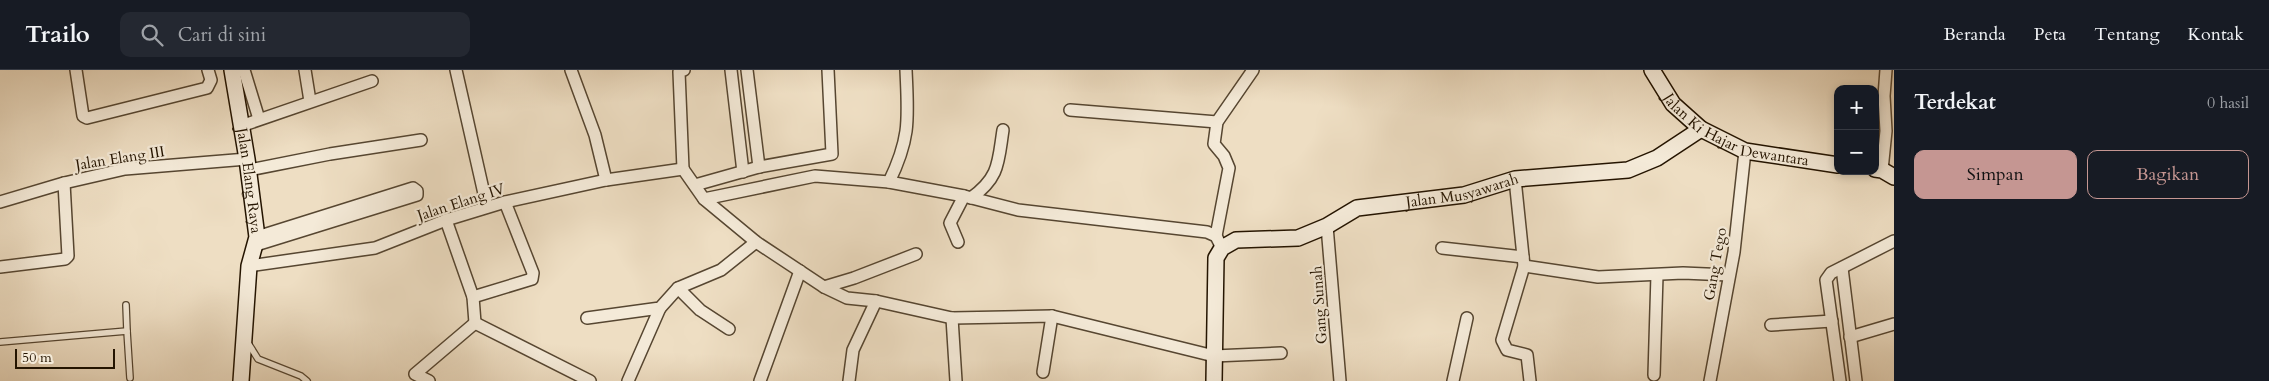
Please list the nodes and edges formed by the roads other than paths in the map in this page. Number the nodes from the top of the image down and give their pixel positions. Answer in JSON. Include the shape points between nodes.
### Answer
{"nodes":[{"id":1,"x":76,"y":70,"type":"edge"},
{"id":2,"x":208,"y":70,"type":"edge"},
{"id":3,"x":232,"y":70,"type":"edge"},
{"id":4,"x":244,"y":70,"type":"edge"},
{"id":5,"x":305,"y":70,"type":"edge"},
{"id":6,"x":456,"y":70,"type":"edge"},
{"id":7,"x":571,"y":70,"type":"edge"},
{"id":8,"x":684,"y":70,"type":"edge"},
{"id":9,"x":731,"y":70,"type":"edge"},
{"id":10,"x":746,"y":70,"type":"edge"},
{"id":11,"x":828,"y":70,"type":"edge"},
{"id":12,"x":906,"y":70,"type":"edge"},
{"id":13,"x":1253,"y":70,"type":"edge"},
{"id":14,"x":1652,"y":70,"type":"edge"},
{"id":15,"x":1886,"y":70,"type":"edge"},
{"id":16,"x":372,"y":81,"type":"dead end"},
{"id":17,"x":310,"y":101,"type":"junction"},
{"id":18,"x":1070,"y":110,"type":"dead end"},
{"id":19,"x":259,"y":120,"type":"junction"},
{"id":20,"x":1217,"y":122,"type":"junction"},
{"id":21,"x":241,"y":126,"type":"junction"},
{"id":22,"x":1702,"y":129,"type":"junction"},
{"id":23,"x":1003,"y":130,"type":"dead end"},
{"id":24,"x":421,"y":140,"type":"dead end"},
{"id":25,"x":1745,"y":152,"type":"junction"},
{"id":26,"x":248,"y":165,"type":"junction"},
{"id":27,"x":1834,"y":165,"type":"edge"},
{"id":28,"x":759,"y":167,"type":"junction"},
{"id":29,"x":683,"y":169,"type":"junction"},
{"id":30,"x":743,"y":172,"type":"junction"},
{"id":31,"x":1884,"y":172,"type":"edge"},
{"id":32,"x":1515,"y":179,"type":"junction"},
{"id":33,"x":606,"y":180,"type":"junction"},
{"id":34,"x":889,"y":182,"type":"junction"},
{"id":35,"x":64,"y":183,"type":"junction"},
{"id":36,"x":695,"y":185,"type":"junction"},
{"id":37,"x":967,"y":197,"type":"junction"},
{"id":38,"x":704,"y":199,"type":"junction"},
{"id":39,"x":0,"y":202,"type":"edge"},
{"id":40,"x":504,"y":202,"type":"junction"},
{"id":41,"x":486,"y":207,"type":"junction"},
{"id":42,"x":446,"y":220,"type":"junction"},
{"id":43,"x":1327,"y":226,"type":"junction"},
{"id":44,"x":256,"y":241,"type":"junction"},
{"id":45,"x":1894,"y":241,"type":"edge"},
{"id":46,"x":756,"y":242,"type":"junction"},
{"id":47,"x":958,"y":242,"type":"dead end"},
{"id":48,"x":1219,"y":242,"type":"junction"},
{"id":49,"x":1442,"y":248,"type":"dead end"},
{"id":50,"x":916,"y":254,"type":"dead end"},
{"id":51,"x":1523,"y":262,"type":"junction"},
{"id":52,"x":249,"y":266,"type":"junction"},
{"id":53,"x":0,"y":267,"type":"edge"},
{"id":54,"x":1842,"y":268,"type":"junction"},
{"id":55,"x":800,"y":271,"type":"junction"},
{"id":56,"x":1656,"y":275,"type":"junction"},
{"id":57,"x":1729,"y":275,"type":"junction"},
{"id":58,"x":824,"y":287,"type":"junction"},
{"id":59,"x":678,"y":288,"type":"junction"},
{"id":60,"x":473,"y":297,"type":"junction"},
{"id":61,"x":876,"y":301,"type":"junction"},
{"id":62,"x":126,"y":305,"type":"dead end"},
{"id":63,"x":660,"y":308,"type":"junction"},
{"id":64,"x":1052,"y":316,"type":"junction"},
{"id":65,"x":587,"y":318,"type":"dead end"},
{"id":66,"x":952,"y":318,"type":"junction"},
{"id":67,"x":1466,"y":318,"type":"dead end"},
{"id":68,"x":1832,"y":320,"type":"junction"},
{"id":69,"x":475,"y":323,"type":"junction"},
{"id":70,"x":1894,"y":324,"type":"edge"},
{"id":71,"x":1771,"y":325,"type":"dead end"},
{"id":72,"x":729,"y":329,"type":"dead end"},
{"id":73,"x":127,"y":331,"type":"junction"},
{"id":74,"x":244,"y":335,"type":"junction"},
{"id":75,"x":1850,"y":337,"type":"junction"},
{"id":76,"x":0,"y":342,"type":"edge"},
{"id":77,"x":1281,"y":353,"type":"dead end"},
{"id":78,"x":1214,"y":356,"type":"junction"},
{"id":79,"x":1043,"y":372,"type":"dead end"},
{"id":80,"x":1654,"y":375,"type":"dead end"},
{"id":81,"x":130,"y":378,"type":"dead end"},
{"id":82,"x":241,"y":381,"type":"edge"},
{"id":83,"x":307,"y":381,"type":"edge"},
{"id":84,"x":429,"y":381,"type":"edge"},
{"id":85,"x":590,"y":381,"type":"edge"},
{"id":86,"x":628,"y":381,"type":"edge"},
{"id":87,"x":760,"y":381,"type":"edge"},
{"id":88,"x":849,"y":381,"type":"edge"},
{"id":89,"x":956,"y":381,"type":"edge"},
{"id":90,"x":1214,"y":381,"type":"edge"},
{"id":91,"x":1340,"y":381,"type":"edge"},
{"id":92,"x":1453,"y":381,"type":"edge"},
{"id":93,"x":1530,"y":381,"type":"edge"},
{"id":94,"x":1710,"y":381,"type":"edge"},
{"id":95,"x":1840,"y":381,"type":"edge"},
{"id":96,"x":1856,"y":381,"type":"edge"}],
"edges":[{"from":1,"to":2,"type":"street","via":[[83,116],[87,118],[207,88],[211,80]]},
{"from":3,"to":21,"type":"street","name":"Jalan Elang Raya"},
{"from":4,"to":19,"type":"street"},
{"from":5,"to":17,"type":"street"},
{"from":6,"to":41,"type":"street"},
{"from":7,"to":33,"type":"street","via":[[595,135]]},
{"from":8,"to":29,"type":"street","via":[[680,72],[679,91]]},
{"from":9,"to":30,"type":"street"},
{"from":10,"to":28,"type":"street"},
{"from":11,"to":28,"type":"street","via":[[832,154]]},
{"from":12,"to":34,"type":"street","via":[[908,126],[902,156]]},
{"from":13,"to":20,"type":"street"},
{"from":14,"to":22,"type":"street","name":"Jalan Ki Hajar Dewantara","via":[[1673,104]]},
{"from":15,"to":31,"type":"street"},
{"from":16,"to":17,"type":"street"},
{"from":17,"to":19,"type":"street"},
{"from":18,"to":20,"type":"street"},
{"from":19,"to":21,"type":"street"},
{"from":20,"to":48,"type":"street","via":[[1214,144],[1229,168]]},
{"from":21,"to":26,"type":"street","name":"Jalan Elang Raya"},
{"from":22,"to":25,"type":"street","name":"Jalan Ki Hajar Dewantara"},
{"from":22,"to":32,"type":"street","name":"Jalan Musyawarah","via":[[1657,158],[1628,170]]},
{"from":23,"to":37,"type":"street","via":[[997,171],[981,190]]},
{"from":24,"to":26,"type":"street","name":"Jalan Elang III"},
{"from":25,"to":27,"type":"street","name":"Jalan Ki Hajar Dewantara"},
{"from":25,"to":57,"type":"street","name":"Gang Tego"},
{"from":26,"to":35,"type":"street","name":"Jalan Elang III","via":[[125,169]]},
{"from":26,"to":44,"type":"street","name":"Jalan Elang Raya"},
{"from":28,"to":30,"type":"street"},
{"from":29,"to":33,"type":"street","name":"Jalan Elang IV"},
{"from":29,"to":36,"type":"street"},
{"from":30,"to":36,"type":"street"},
{"from":32,"to":43,"type":"street","name":"Jalan Musyawarah","via":[[1464,195],[1357,208]]},
{"from":32,"to":51,"type":"street"},
{"from":33,"to":40,"type":"street","name":"Jalan Elang IV"},
{"from":34,"to":37,"type":"street"},
{"from":34,"to":38,"type":"street","via":[[809,176]]},
{"from":35,"to":39,"type":"street","name":"Jalan Elang III"},
{"from":35,"to":53,"type":"street","via":[[68,256]]},
{"from":36,"to":38,"type":"street"},
{"from":37,"to":47,"type":"street","via":[[950,223]]},
{"from":37,"to":48,"type":"street","via":[[1018,210],[1207,232]]},
{"from":38,"to":46,"type":"street"},
{"from":40,"to":41,"type":"street","name":"Jalan Elang IV"},
{"from":40,"to":60,"type":"street","via":[[533,273],[532,279]]},
{"from":41,"to":42,"type":"street","name":"Jalan Elang IV"},
{"from":42,"to":52,"type":"street","name":"Jalan Elang IV","via":[[375,248]]},
{"from":42,"to":60,"type":"street"},
{"from":43,"to":48,"type":"street","name":"Jalan Musyawarah","via":[[1298,238]]},
{"from":43,"to":91,"type":"street","name":"Gang Sunah"},
{"from":44,"to":44,"type":"street","via":[[413,188],[417,191],[417,195]]},
{"from":44,"to":52,"type":"street","name":"Jalan Elang Raya"},
{"from":45,"to":54,"type":"street"},
{"from":46,"to":55,"type":"street"},
{"from":46,"to":59,"type":"street","via":[[721,270]]},
{"from":48,"to":78,"type":"street"},
{"from":49,"to":51,"type":"street"},
{"from":50,"to":58,"type":"street"},
{"from":51,"to":56,"type":"street","via":[[1598,277]]},
{"from":51,"to":93,"type":"street","via":[[1502,340],[1507,350],[1527,355]]},
{"from":52,"to":74,"type":"street","name":"Jalan Elang Raya"},
{"from":54,"to":68,"type":"street","via":[[1831,273],[1826,280]]},
{"from":54,"to":75,"type":"street"},
{"from":55,"to":58,"type":"street"},
{"from":55,"to":87,"type":"street"},
{"from":56,"to":57,"type":"street"},
{"from":56,"to":80,"type":"street"},
{"from":57,"to":94,"type":"street","name":"Gang Tego"},
{"from":58,"to":61,"type":"street","via":[[847,298]]},
{"from":59,"to":63,"type":"street"},
{"from":59,"to":72,"type":"street","via":[[700,310]]},
{"from":60,"to":69,"type":"street"},
{"from":61,"to":66,"type":"street"},
{"from":61,"to":88,"type":"street","via":[[853,350]]},
{"from":62,"to":73,"type":"lane"},
{"from":63,"to":65,"type":"street"},
{"from":63,"to":86,"type":"street"},
{"from":64,"to":66,"type":"street"},
{"from":64,"to":78,"type":"street"},
{"from":64,"to":79,"type":"street"},
{"from":66,"to":89,"type":"street"},
{"from":67,"to":92,"type":"street"},
{"from":68,"to":71,"type":"street"},
{"from":68,"to":95,"type":"street"},
{"from":69,"to":84,"type":"street","via":[[415,374]]},
{"from":69,"to":85,"type":"street"},
{"from":70,"to":75,"type":"street"},
{"from":73,"to":76,"type":"lane"},
{"from":73,"to":81,"type":"lane"},
{"from":74,"to":82,"type":"street","name":"Jalan Elang Raya"},
{"from":74,"to":83,"type":"lane","via":[[258,359]]},
{"from":75,"to":96,"type":"street"},
{"from":77,"to":78,"type":"street"},
{"from":78,"to":90,"type":"street"}]}
